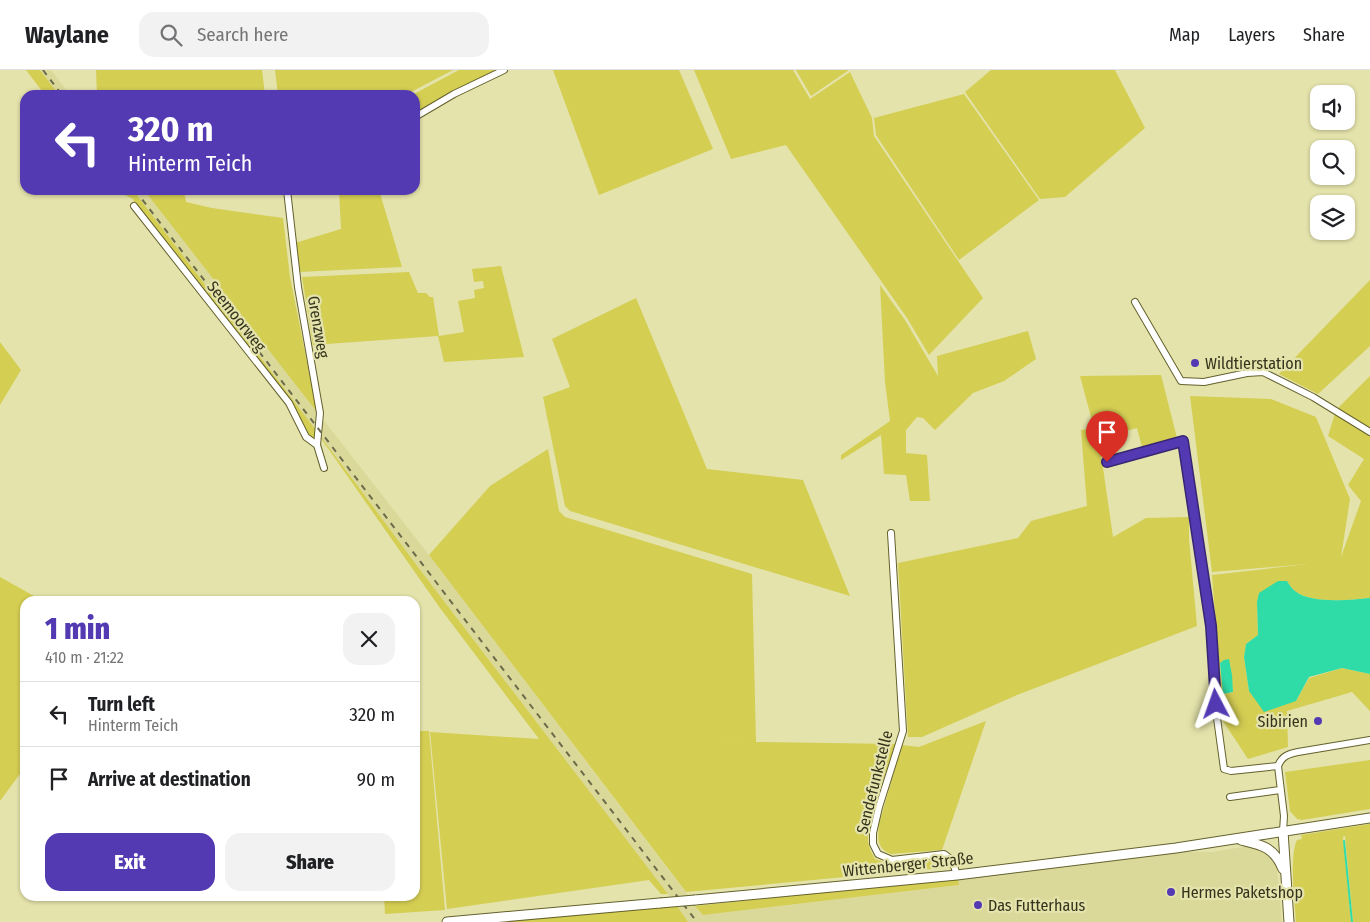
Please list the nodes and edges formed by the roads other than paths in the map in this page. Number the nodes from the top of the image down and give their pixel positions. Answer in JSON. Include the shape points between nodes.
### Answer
{"nodes":[{"id":1,"x":504,"y":70,"type":"edge"},
{"id":2,"x":420,"y":114,"type":"edge"},
{"id":3,"x":288,"y":195,"type":"edge"},
{"id":4,"x":134,"y":206,"type":"dead end"},
{"id":5,"x":1135,"y":302,"type":"dead end"},
{"id":6,"x":1370,"y":432,"type":"edge"},
{"id":7,"x":317,"y":445,"type":"junction"},
{"id":8,"x":1107,"y":462,"type":"dead end"},
{"id":9,"x":324,"y":468,"type":"dead end"},
{"id":10,"x":891,"y":532,"type":"dead end"},
{"id":11,"x":1370,"y":740,"type":"edge"},
{"id":12,"x":1278,"y":766,"type":"junction"},
{"id":13,"x":1280,"y":790,"type":"junction"},
{"id":14,"x":1230,"y":797,"type":"dead end"},
{"id":15,"x":1370,"y":818,"type":"edge"},
{"id":16,"x":1283,"y":831,"type":"junction"},
{"id":17,"x":1236,"y":838,"type":"junction"},
{"id":18,"x":957,"y":875,"type":"junction"},
{"id":19,"x":1285,"y":876,"type":"junction"},
{"id":20,"x":447,"y":922,"type":"edge"},
{"id":21,"x":1289,"y":922,"type":"edge"}],
"edges":[{"from":1,"to":2,"type":"street"},
{"from":3,"to":7,"type":"street","name":"Grenzweg","via":[[298,287],[320,413]]},
{"from":4,"to":7,"type":"street","name":"Seemoorweg","via":[[289,403],[306,437]]},
{"from":5,"to":6,"type":"street","via":[[1181,381],[1204,382],[1263,372],[1313,397]]},
{"from":7,"to":9,"type":"street","name":"Grenzweg"},
{"from":8,"to":12,"type":"street","via":[[1183,441],[1211,626],[1224,769]]},
{"from":10,"to":18,"type":"street","name":"Sendefunkstelle","via":[[903,731],[879,807],[873,844],[878,854],[892,860],[944,854],[952,860]]},
{"from":11,"to":12,"type":"street","via":[[1287,754]]},
{"from":12,"to":13,"type":"street"},
{"from":13,"to":14,"type":"street"},
{"from":13,"to":16,"type":"street"},
{"from":15,"to":16,"type":"main road","name":"Wittenberger Straße"},
{"from":16,"to":17,"type":"main road","name":"Wittenberger Straße"},
{"from":16,"to":19,"type":"main road"},
{"from":17,"to":18,"type":"main road","name":"Wittenberger Straße"},
{"from":17,"to":19,"type":"main road","via":[[1270,850]]},
{"from":18,"to":20,"type":"main road","name":"Wittenberger Straße","bridge":true},
{"from":19,"to":21,"type":"main road"}]}
